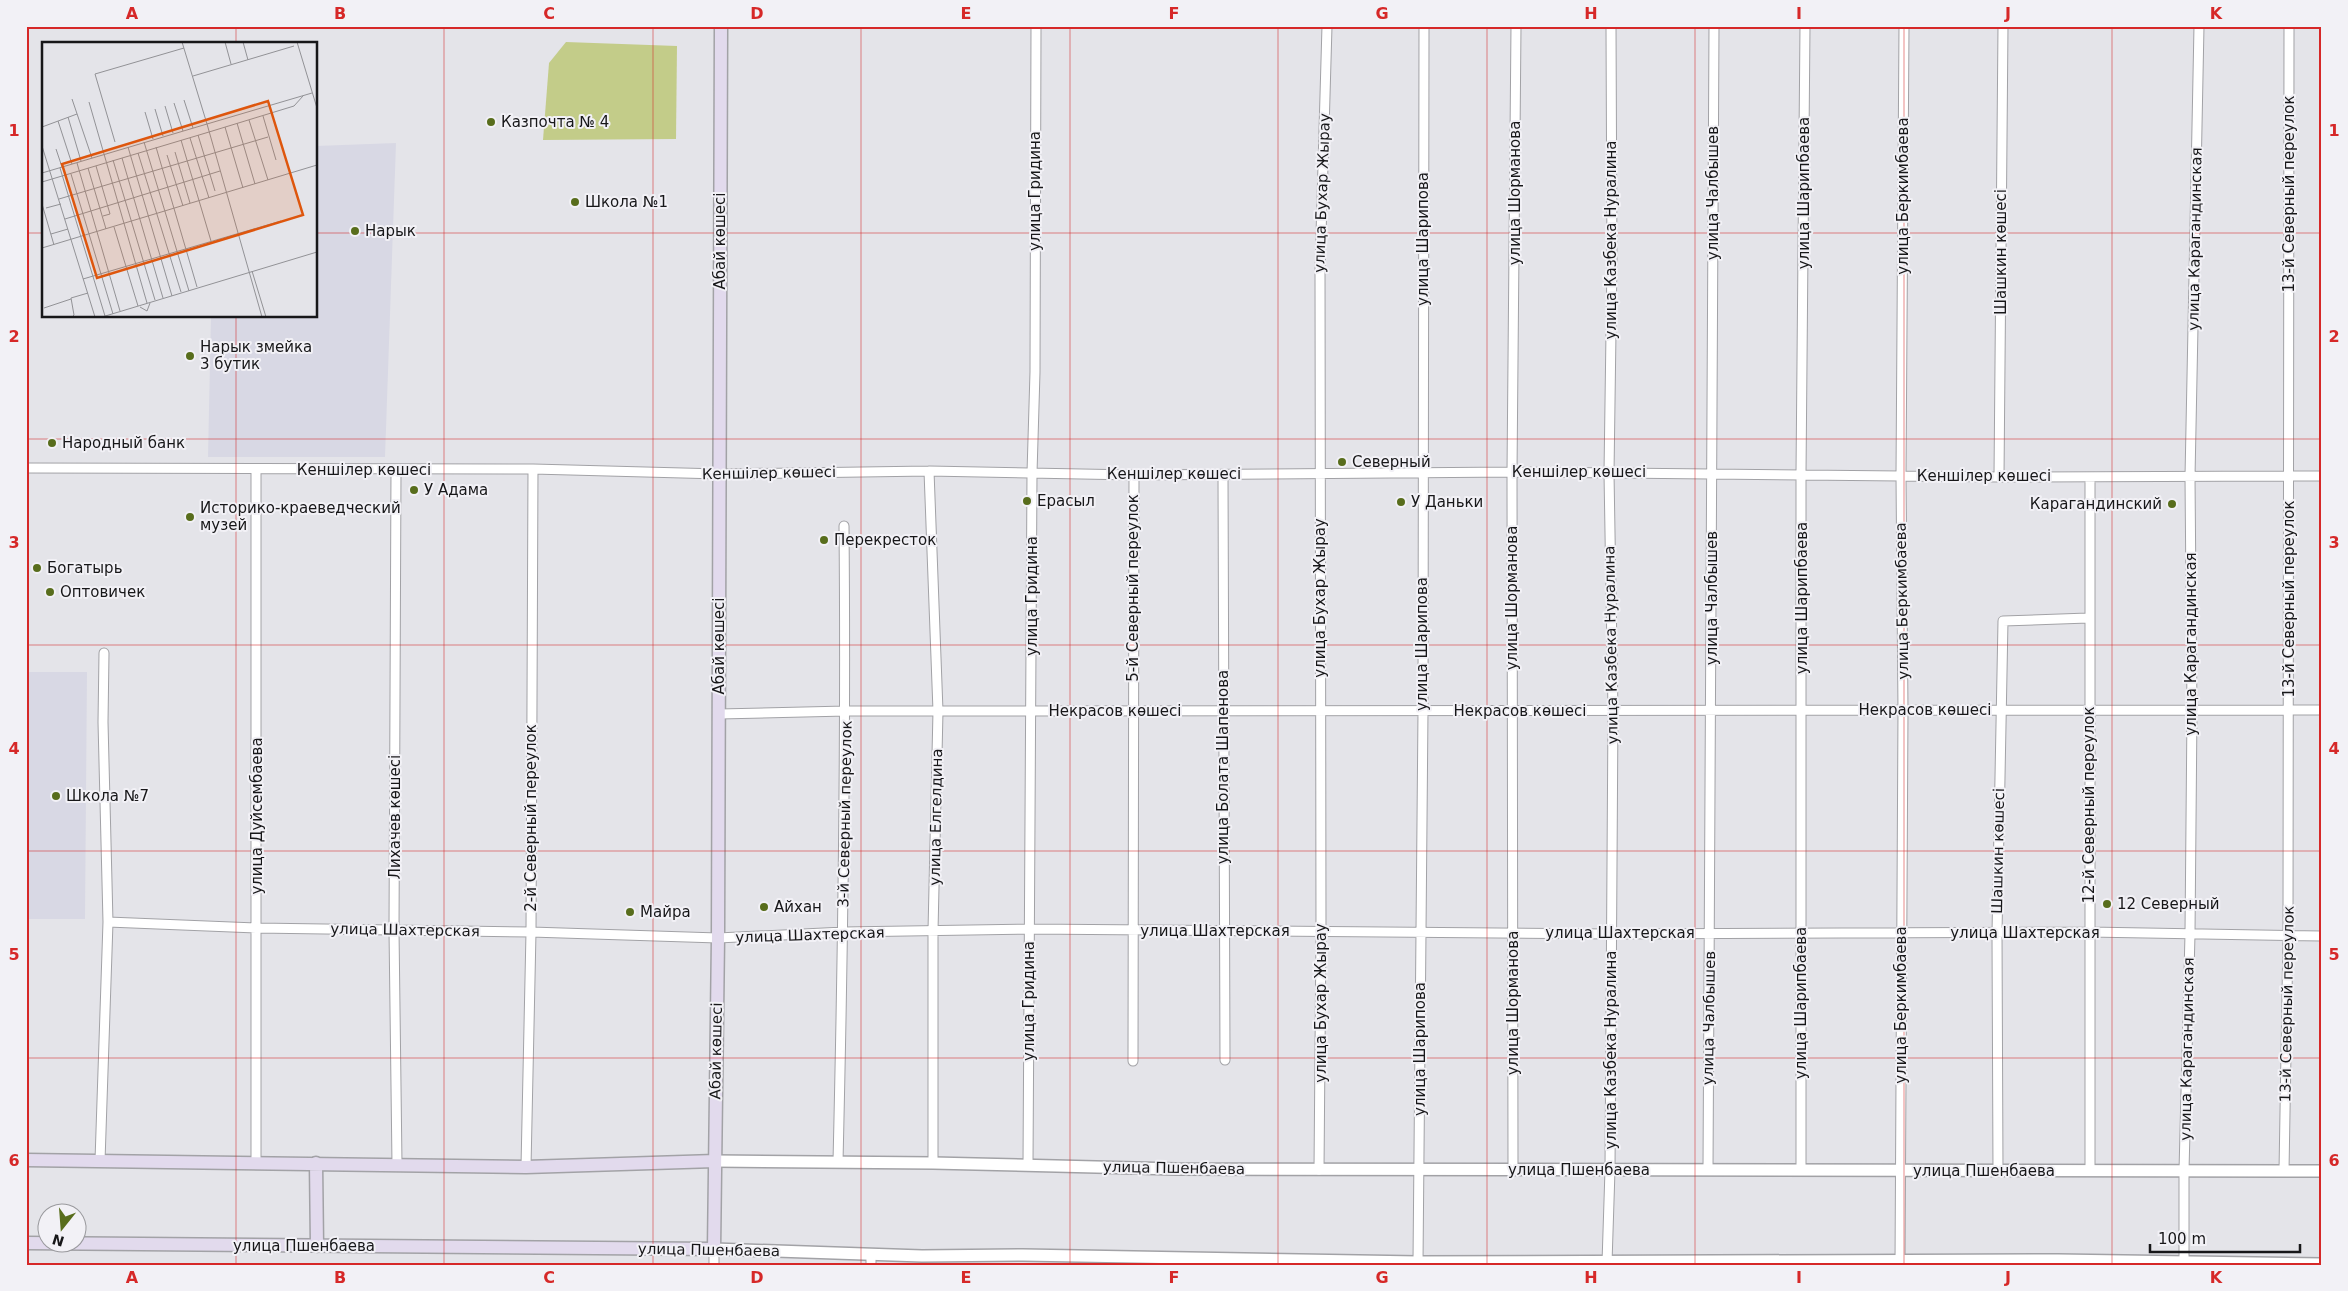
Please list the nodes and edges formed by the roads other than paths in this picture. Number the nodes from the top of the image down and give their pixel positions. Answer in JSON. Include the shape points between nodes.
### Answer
{"nodes":[{"id":1,"x":721,"y":26,"type":"edge"},
{"id":2,"x":1036,"y":26,"type":"edge"},
{"id":3,"x":1327,"y":26,"type":"edge"},
{"id":4,"x":1424,"y":26,"type":"edge"},
{"id":5,"x":1516,"y":26,"type":"edge"},
{"id":6,"x":1611,"y":26,"type":"edge"},
{"id":7,"x":1714,"y":26,"type":"edge"},
{"id":8,"x":1805,"y":26,"type":"edge"},
{"id":9,"x":1904,"y":26,"type":"edge"},
{"id":10,"x":2003,"y":26,"type":"edge"},
{"id":11,"x":2200,"y":26,"type":"edge"},
{"id":12,"x":2289,"y":26,"type":"edge"},
{"id":13,"x":26,"y":468,"type":"edge"},
{"id":14,"x":256,"y":470,"type":"junction"},
{"id":15,"x":396,"y":470,"type":"junction"},
{"id":16,"x":533,"y":470,"type":"junction"},
{"id":17,"x":929,"y":471,"type":"junction"},
{"id":18,"x":1512,"y":472,"type":"junction"},
{"id":19,"x":1032,"y":473,"type":"junction"},
{"id":20,"x":1609,"y":473,"type":"junction"},
{"id":21,"x":1712,"y":473,"type":"junction"},
{"id":22,"x":720,"y":474,"type":"junction"},
{"id":23,"x":1222,"y":474,"type":"junction"},
{"id":24,"x":1320,"y":474,"type":"junction"},
{"id":25,"x":1422,"y":474,"type":"junction"},
{"id":26,"x":1801,"y":474,"type":"junction"},
{"id":27,"x":1134,"y":475,"type":"junction"},
{"id":28,"x":1900,"y":476,"type":"junction"},
{"id":29,"x":2322,"y":476,"type":"edge"},
{"id":30,"x":2000,"y":477,"type":"junction"},
{"id":31,"x":2090,"y":477,"type":"junction"},
{"id":32,"x":2190,"y":477,"type":"junction"},
{"id":33,"x":2288,"y":477,"type":"junction"},
{"id":34,"x":844,"y":526,"type":"dead end"},
{"id":35,"x":2088,"y":618,"type":"junction"},
{"id":36,"x":104,"y":653,"type":"dead end"},
{"id":37,"x":1711,"y":710,"type":"junction"},
{"id":38,"x":1802,"y":710,"type":"junction"},
{"id":39,"x":1903,"y":710,"type":"junction"},
{"id":40,"x":2000,"y":710,"type":"junction"},
{"id":41,"x":2088,"y":710,"type":"junction"},
{"id":42,"x":2192,"y":710,"type":"junction"},
{"id":43,"x":2289,"y":710,"type":"junction"},
{"id":44,"x":2322,"y":710,"type":"edge"},
{"id":45,"x":846,"y":711,"type":"junction"},
{"id":46,"x":938,"y":711,"type":"junction"},
{"id":47,"x":1032,"y":711,"type":"junction"},
{"id":48,"x":1133,"y":711,"type":"junction"},
{"id":49,"x":1223,"y":711,"type":"junction"},
{"id":50,"x":1321,"y":711,"type":"junction"},
{"id":51,"x":1422,"y":711,"type":"junction"},
{"id":52,"x":1513,"y":711,"type":"junction"},
{"id":53,"x":1613,"y":711,"type":"junction"},
{"id":54,"x":719,"y":714,"type":"junction"},
{"id":55,"x":108,"y":922,"type":"junction"},
{"id":56,"x":257,"y":928,"type":"junction"},
{"id":57,"x":1030,"y":929,"type":"junction"},
{"id":58,"x":394,"y":930,"type":"junction"},
{"id":59,"x":1223,"y":930,"type":"junction"},
{"id":60,"x":933,"y":931,"type":"junction"},
{"id":61,"x":1132,"y":931,"type":"junction"},
{"id":62,"x":531,"y":932,"type":"junction"},
{"id":63,"x":844,"y":932,"type":"junction"},
{"id":64,"x":1322,"y":932,"type":"junction"},
{"id":65,"x":2089,"y":932,"type":"junction"},
{"id":66,"x":1420,"y":933,"type":"junction"},
{"id":67,"x":1513,"y":933,"type":"junction"},
{"id":68,"x":1710,"y":933,"type":"junction"},
{"id":69,"x":1801,"y":933,"type":"junction"},
{"id":70,"x":1997,"y":933,"type":"junction"},
{"id":71,"x":1612,"y":934,"type":"junction"},
{"id":72,"x":1900,"y":934,"type":"junction"},
{"id":73,"x":2190,"y":934,"type":"junction"},
{"id":74,"x":2288,"y":936,"type":"junction"},
{"id":75,"x":2322,"y":936,"type":"edge"},
{"id":76,"x":718,"y":938,"type":"junction"},
{"id":77,"x":1225,"y":1060,"type":"dead end"},
{"id":78,"x":1133,"y":1061,"type":"dead end"},
{"id":79,"x":26,"y":1160,"type":"edge"},
{"id":80,"x":100,"y":1161,"type":"junction"},
{"id":81,"x":715,"y":1161,"type":"junction"},
{"id":82,"x":256,"y":1162,"type":"junction"},
{"id":83,"x":838,"y":1162,"type":"junction"},
{"id":84,"x":316,"y":1163,"type":"junction"},
{"id":85,"x":933,"y":1163,"type":"junction"},
{"id":86,"x":397,"y":1164,"type":"junction"},
{"id":87,"x":1028,"y":1166,"type":"junction"},
{"id":88,"x":526,"y":1167,"type":"junction"},
{"id":89,"x":1319,"y":1170,"type":"junction"},
{"id":90,"x":1419,"y":1170,"type":"junction"},
{"id":91,"x":1514,"y":1170,"type":"junction"},
{"id":92,"x":1610,"y":1170,"type":"junction"},
{"id":93,"x":1708,"y":1170,"type":"junction"},
{"id":94,"x":1801,"y":1170,"type":"junction"},
{"id":95,"x":1902,"y":1170,"type":"junction"},
{"id":96,"x":1998,"y":1171,"type":"junction"},
{"id":97,"x":2090,"y":1171,"type":"junction"},
{"id":98,"x":2184,"y":1171,"type":"junction"},
{"id":99,"x":2284,"y":1171,"type":"junction"},
{"id":100,"x":2322,"y":1171,"type":"edge"},
{"id":101,"x":26,"y":1243,"type":"edge"},
{"id":102,"x":317,"y":1246,"type":"junction"},
{"id":103,"x":714,"y":1249,"type":"junction"},
{"id":104,"x":871,"y":1259,"type":"edge"},
{"id":105,"x":984,"y":1260,"type":"edge"},
{"id":106,"x":1093,"y":1261,"type":"edge"},
{"id":107,"x":1203,"y":1262,"type":"edge"},
{"id":108,"x":1319,"y":1262,"type":"edge"},
{"id":109,"x":1418,"y":1262,"type":"junction"},
{"id":110,"x":2184,"y":1262,"type":"junction"},
{"id":111,"x":1607,"y":1263,"type":"junction"},
{"id":112,"x":1900,"y":1263,"type":"edge"},
{"id":113,"x":2019,"y":1263,"type":"edge"},
{"id":114,"x":2137,"y":1263,"type":"edge"},
{"id":115,"x":2241,"y":1264,"type":"edge"},
{"id":116,"x":2322,"y":1264,"type":"edge"},
{"id":117,"x":714,"y":1265,"type":"edge"}],
"edges":[{"from":1,"to":22,"type":"main road","name":"Абай көшесі"},
{"from":2,"to":19,"type":"street","name":"улица Гридина"},
{"from":3,"to":24,"type":"street","name":"улица Бухар Жырау","via":[[1320,257]]},
{"from":4,"to":25,"type":"street","name":"улица Шарипова"},
{"from":5,"to":18,"type":"street","name":"улица Шорманова"},
{"from":6,"to":20,"type":"street","name":"улица Казбека Нуралина"},
{"from":7,"to":21,"type":"street","name":"улица Чалбышев"},
{"from":8,"to":26,"type":"street","name":"улица Шарипбаева"},
{"from":9,"to":28,"type":"street","name":"улица Беркимбаева"},
{"from":10,"to":30,"type":"street","name":"Шашкин көшесі"},
{"from":11,"to":32,"type":"street","name":"улица Карагандинская"},
{"from":12,"to":33,"type":"street","name":"13-й Северный переулок"},
{"from":13,"to":14,"type":"street","name":"Кеншілер көшесі"},
{"from":14,"to":15,"type":"street","name":"Кеншілер көшесі"},
{"from":14,"to":56,"type":"street","name":"улица Дуйсембаева"},
{"from":15,"to":16,"type":"street","name":"Кеншілер көшесі"},
{"from":15,"to":58,"type":"street","name":"Лихачев көшесі"},
{"from":16,"to":22,"type":"street","name":"Кеншілер көшесі"},
{"from":16,"to":62,"type":"street","name":"2-й Северный переулок"},
{"from":17,"to":19,"type":"street","name":"Кеншілер көшесі"},
{"from":17,"to":22,"type":"street","name":"Кеншілер көшесі"},
{"from":17,"to":46,"type":"street","name":"улица Елгелдина"},
{"from":18,"to":20,"type":"street","name":"Кеншілер көшесі"},
{"from":18,"to":25,"type":"street","name":"Кеншілер көшесі"},
{"from":18,"to":52,"type":"street","name":"улица Шорманова"},
{"from":19,"to":27,"type":"street","name":"Кеншілер көшесі"},
{"from":19,"to":47,"type":"street","name":"улица Гридина"},
{"from":20,"to":21,"type":"street","name":"Кеншілер көшесі"},
{"from":20,"to":53,"type":"street","name":"улица Казбека Нуралина"},
{"from":21,"to":26,"type":"street","name":"Кеншілер көшесі"},
{"from":21,"to":37,"type":"street","name":"улица Чалбышев"},
{"from":22,"to":54,"type":"main road","name":"Абай көшесі"},
{"from":23,"to":24,"type":"street","name":"Кеншілер көшесі"},
{"from":23,"to":27,"type":"street","name":"Кеншілер көшесі"},
{"from":23,"to":49,"type":"street","name":"улица Болата Шапенова"},
{"from":24,"to":25,"type":"street","name":"Кеншілер көшесі"},
{"from":24,"to":50,"type":"street","name":"улица Бухар Жырау"},
{"from":25,"to":51,"type":"street","name":"улица Шарипова"},
{"from":26,"to":28,"type":"street","name":"Кеншілер көшесі"},
{"from":26,"to":38,"type":"street","name":"улица Шарипбаева"},
{"from":27,"to":48,"type":"street","name":"5-й Северный переулок"},
{"from":28,"to":30,"type":"street","name":"Кеншілер көшесі"},
{"from":28,"to":39,"type":"street","name":"улица Беркимбаева"},
{"from":29,"to":33,"type":"street","name":"Кеншілер көшесі"},
{"from":30,"to":31,"type":"street","name":"Кеншілер көшесі"},
{"from":31,"to":32,"type":"street","name":"Кеншілер көшесі"},
{"from":31,"to":35,"type":"street","name":"12-й Северный переулок"},
{"from":32,"to":33,"type":"street","name":"Кеншілер көшесі"},
{"from":32,"to":42,"type":"street","name":"улица Карагандинская"},
{"from":33,"to":43,"type":"street","name":"13-й Северный переулок"},
{"from":34,"to":45,"type":"street","name":"3-й Северный переулок"},
{"from":35,"to":40,"type":"street","name":"Шашкин көшесі","via":[[2002,621]]},
{"from":35,"to":41,"type":"street","name":"12-й Северный переулок"},
{"from":36,"to":55,"type":"street"},
{"from":37,"to":38,"type":"street","name":"Некрасов көшесі"},
{"from":37,"to":53,"type":"street","name":"Некрасов көшесі"},
{"from":37,"to":68,"type":"street","name":"улица Чалбышев"},
{"from":38,"to":39,"type":"street","name":"Некрасов көшесі"},
{"from":38,"to":69,"type":"street","name":"улица Шарипбаева"},
{"from":39,"to":40,"type":"street","name":"Некрасов көшесі"},
{"from":39,"to":72,"type":"street","name":"улица Беркимбаева"},
{"from":40,"to":41,"type":"street","name":"Некрасов көшесі"},
{"from":40,"to":70,"type":"street","name":"Шашкин көшесі"},
{"from":41,"to":42,"type":"street","name":"Некрасов көшесі"},
{"from":41,"to":65,"type":"street","name":"12-й Северный переулок"},
{"from":42,"to":43,"type":"street","name":"Некрасов көшесі"},
{"from":42,"to":73,"type":"street","name":"улица Карагандинская"},
{"from":43,"to":44,"type":"street","name":"Некрасов көшесі"},
{"from":43,"to":74,"type":"street","name":"13-й Северный переулок"},
{"from":45,"to":46,"type":"street","name":"Некрасов көшесі"},
{"from":45,"to":54,"type":"street","name":"Некрасов көшесі"},
{"from":45,"to":63,"type":"street","name":"3-й Северный переулок"},
{"from":46,"to":47,"type":"street","name":"Некрасов көшесі"},
{"from":46,"to":60,"type":"street","name":"улица Елгелдина"},
{"from":47,"to":48,"type":"street","name":"Некрасов көшесі"},
{"from":47,"to":57,"type":"street","name":"улица Гридина"},
{"from":48,"to":49,"type":"street","name":"Некрасов көшесі"},
{"from":48,"to":61,"type":"street","name":"5-й Северный переулок"},
{"from":49,"to":50,"type":"street","name":"Некрасов көшесі"},
{"from":49,"to":59,"type":"street","name":"улица Болата Шапенова"},
{"from":50,"to":51,"type":"street","name":"Некрасов көшесі"},
{"from":50,"to":64,"type":"street","name":"улица Бухар Жырау"},
{"from":51,"to":52,"type":"street","name":"Некрасов көшесі"},
{"from":51,"to":66,"type":"street","name":"улица Шарипова"},
{"from":52,"to":53,"type":"street","name":"Некрасов көшесі"},
{"from":52,"to":67,"type":"street","name":"улица Шорманова"},
{"from":53,"to":71,"type":"street","name":"улица Казбека Нуралина"},
{"from":54,"to":76,"type":"main road","name":"Абай көшесі"},
{"from":55,"to":56,"type":"street","name":"улица Шахтерская"},
{"from":55,"to":80,"type":"street"},
{"from":56,"to":58,"type":"street","name":"улица Шахтерская"},
{"from":56,"to":82,"type":"street","name":"улица Дуйсембаева"},
{"from":57,"to":60,"type":"street","name":"улица Шахтерская"},
{"from":57,"to":61,"type":"street","name":"улица Шахтерская"},
{"from":57,"to":87,"type":"street","name":"улица Гридина"},
{"from":58,"to":62,"type":"street","name":"улица Шахтерская"},
{"from":58,"to":86,"type":"street","name":"Лихачев көшесі"},
{"from":59,"to":61,"type":"street","name":"улица Шахтерская"},
{"from":59,"to":64,"type":"street","name":"улица Шахтерская"},
{"from":59,"to":77,"type":"street","name":"улица Болата Шапенова"},
{"from":60,"to":63,"type":"street","name":"улица Шахтерская"},
{"from":60,"to":85,"type":"street","name":"улица Елгелдина"},
{"from":61,"to":78,"type":"street","name":"5-й Северный переулок"},
{"from":62,"to":76,"type":"street","name":"улица Шахтерская"},
{"from":62,"to":88,"type":"street","name":"2-й Северный переулок"},
{"from":63,"to":76,"type":"street","name":"улица Шахтерская"},
{"from":63,"to":83,"type":"street","name":"3-й Северный переулок"},
{"from":64,"to":66,"type":"street","name":"улица Шахтерская"},
{"from":64,"to":89,"type":"street","name":"улица Бухар Жырау"},
{"from":65,"to":70,"type":"street","name":"улица Шахтерская"},
{"from":65,"to":73,"type":"street","name":"улица Шахтерская"},
{"from":65,"to":97,"type":"street","name":"12-й Северный переулок"},
{"from":66,"to":67,"type":"street","name":"улица Шахтерская"},
{"from":66,"to":90,"type":"street","name":"улица Шарипова"},
{"from":67,"to":71,"type":"street","name":"улица Шахтерская"},
{"from":67,"to":91,"type":"street","name":"улица Шорманова"},
{"from":68,"to":69,"type":"street","name":"улица Шахтерская"},
{"from":68,"to":71,"type":"street","name":"улица Шахтерская"},
{"from":68,"to":93,"type":"street","name":"улица Чалбышев"},
{"from":69,"to":72,"type":"street","name":"улица Шахтерская"},
{"from":69,"to":94,"type":"street","name":"улица Шарипбаева"},
{"from":70,"to":72,"type":"street","name":"улица Шахтерская"},
{"from":70,"to":96,"type":"street","name":"Шашкин көшесі"},
{"from":71,"to":92,"type":"street","name":"улица Казбека Нуралина"},
{"from":72,"to":95,"type":"street","name":"улица Беркимбаева"},
{"from":73,"to":74,"type":"street","name":"улица Шахтерская"},
{"from":73,"to":98,"type":"street","name":"улица Карагандинская"},
{"from":74,"to":75,"type":"street","name":"улица Шахтерская"},
{"from":74,"to":99,"type":"street","name":"13-й Северный переулок"},
{"from":76,"to":81,"type":"main road","name":"Абай көшесі"},
{"from":79,"to":80,"type":"main road","name":"улица Пшенбаева"},
{"from":80,"to":82,"type":"main road","name":"улица Пшенбаева"},
{"from":81,"to":83,"type":"street","name":"улица Пшенбаева"},
{"from":81,"to":88,"type":"main road","name":"улица Пшенбаева"},
{"from":81,"to":103,"type":"main road","name":"Абай көшесі"},
{"from":82,"to":84,"type":"main road","name":"улица Пшенбаева"},
{"from":83,"to":85,"type":"street","name":"улица Пшенбаева"},
{"from":84,"to":86,"type":"main road","name":"улица Пшенбаева"},
{"from":84,"to":102,"type":"main road"},
{"from":85,"to":87,"type":"street","name":"улица Пшенбаева"},
{"from":86,"to":88,"type":"main road","name":"улица Пшенбаева"},
{"from":87,"to":89,"type":"street","name":"улица Пшенбаева"},
{"from":89,"to":90,"type":"street","name":"улица Пшенбаева"},
{"from":90,"to":91,"type":"street","name":"улица Пшенбаева"},
{"from":90,"to":109,"type":"street","name":"улица Шарипова"},
{"from":91,"to":92,"type":"street","name":"улица Пшенбаева"},
{"from":92,"to":93,"type":"street","name":"улица Пшенбаева"},
{"from":92,"to":111,"type":"street","name":"улица Казбека Нуралина"},
{"from":93,"to":94,"type":"street","name":"улица Пшенбаева"},
{"from":94,"to":95,"type":"street","name":"улица Пшенбаева"},
{"from":95,"to":96,"type":"street","name":"улица Пшенбаева"},
{"from":95,"to":112,"type":"street","name":"улица Беркимбаева"},
{"from":96,"to":97,"type":"street","name":"улица Пшенбаева"},
{"from":97,"to":98,"type":"street","name":"улица Пшенбаева"},
{"from":98,"to":99,"type":"street","name":"улица Пшенбаева"},
{"from":98,"to":110,"type":"street","name":"улица Карагандинская"},
{"from":99,"to":100,"type":"street","name":"улица Пшенбаева"},
{"from":101,"to":102,"type":"main road","name":"улица Пшенбаева"},
{"from":102,"to":103,"type":"main road","name":"улица Пшенбаева"},
{"from":103,"to":104,"type":"street","name":"улица Пшенбаева"},
{"from":103,"to":117,"type":"street","name":"Абай көшесі"},
{"from":104,"to":105,"type":"street","name":"улица Пшенбаева"},
{"from":105,"to":106,"type":"street","name":"улица Пшенбаева"},
{"from":106,"to":107,"type":"street","name":"улица Пшенбаева"},
{"from":107,"to":108,"type":"street","name":"улица Пшенбаева"},
{"from":108,"to":109,"type":"street","name":"улица Пшенбаева"},
{"from":109,"to":111,"type":"street","name":"улица Пшенбаева"},
{"from":110,"to":114,"type":"street","name":"улица Пшенбаева"},
{"from":110,"to":115,"type":"street","name":"улица Пшенбаева"},
{"from":111,"to":112,"type":"street","name":"улица Пшенбаева"},
{"from":112,"to":113,"type":"street","name":"улица Пшенбаева"},
{"from":113,"to":114,"type":"street","name":"улица Пшенбаева"},
{"from":115,"to":116,"type":"street","name":"улица Пшенбаева"}]}
